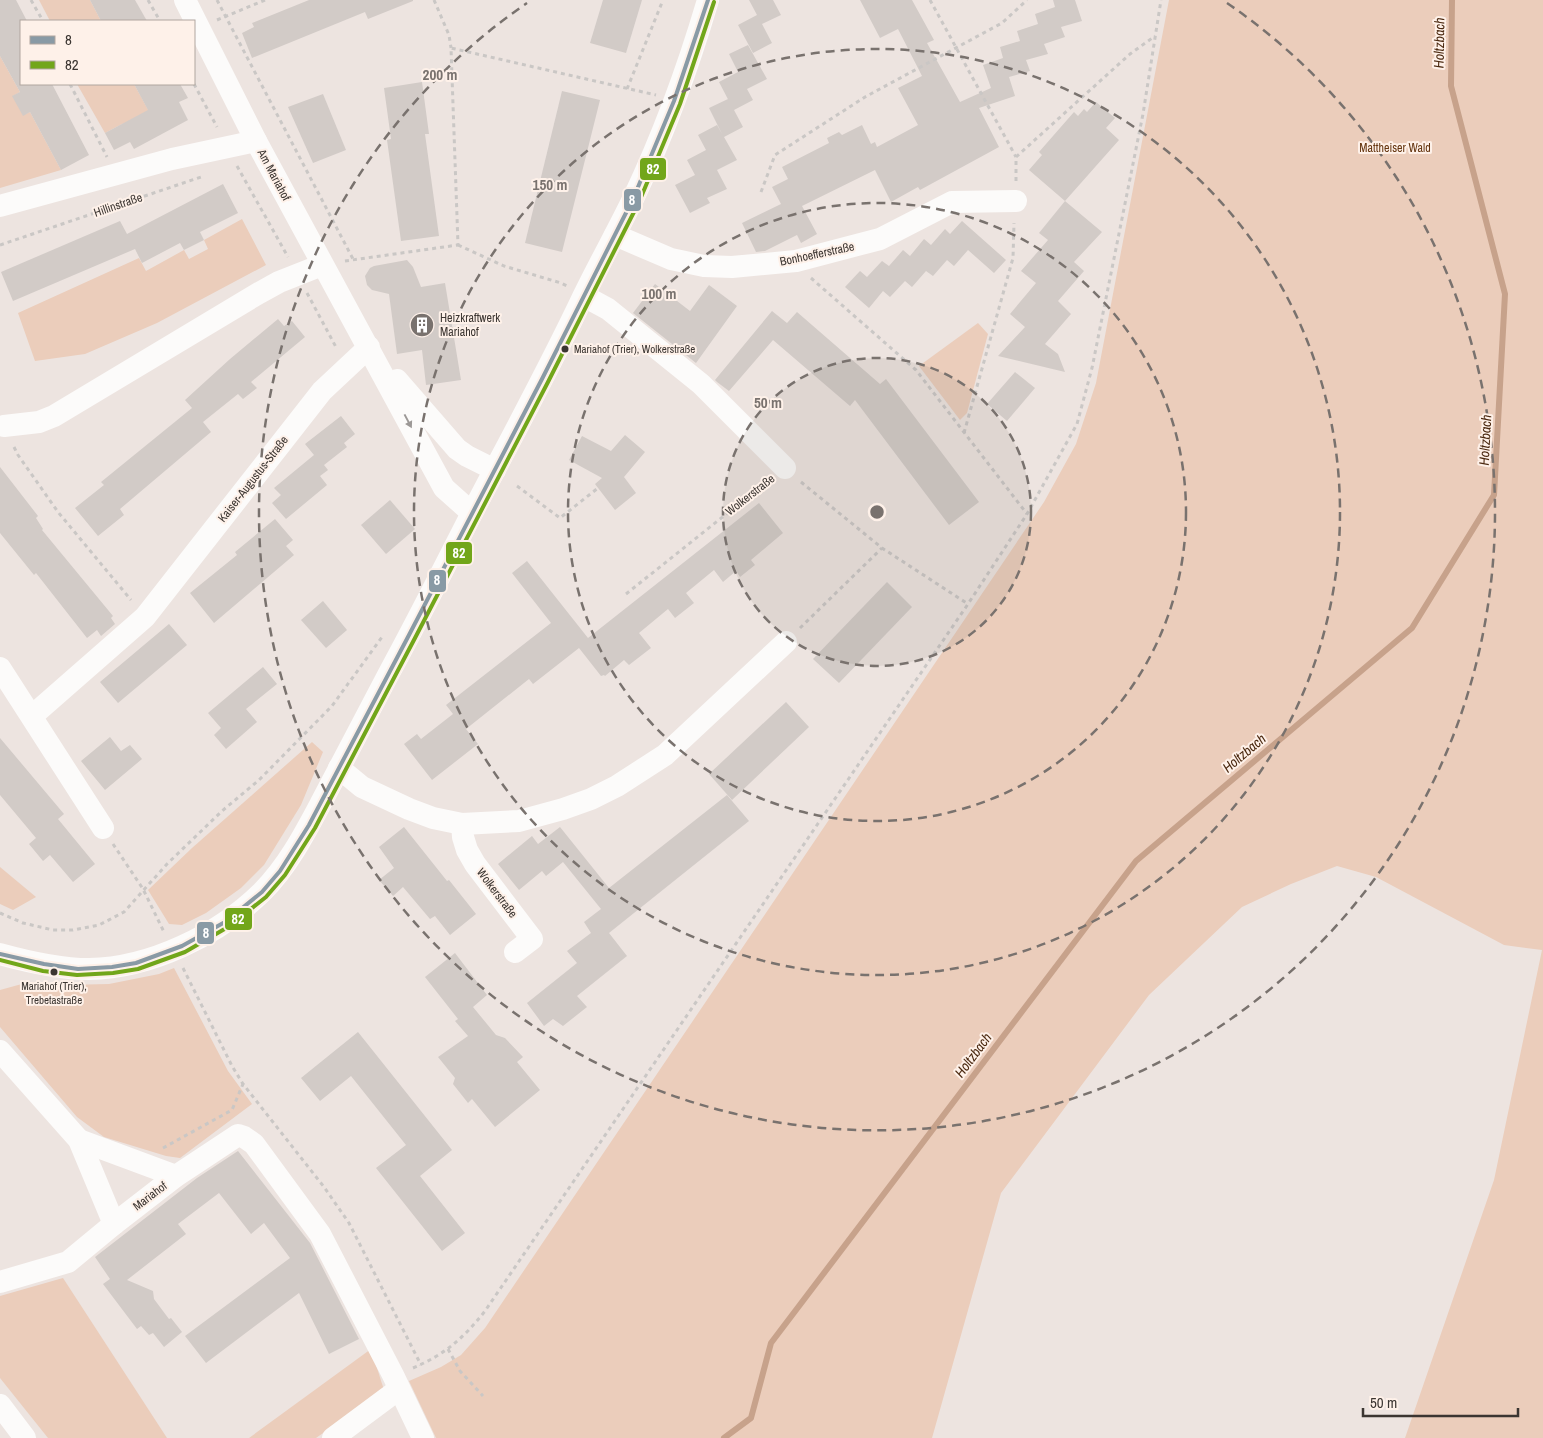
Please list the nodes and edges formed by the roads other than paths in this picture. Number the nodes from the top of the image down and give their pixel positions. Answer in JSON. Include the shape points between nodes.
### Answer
{"nodes":[{"id":1,"x":185,"y":0,"type":"edge"},
{"id":2,"x":708,"y":0,"type":"edge"},
{"id":3,"x":256,"y":141,"type":"junction"},
{"id":4,"x":1016,"y":201,"type":"dead end"},
{"id":5,"x":0,"y":206,"type":"edge"},
{"id":6,"x":615,"y":234,"type":"junction"},
{"id":7,"x":322,"y":265,"type":"junction"},
{"id":8,"x":584,"y":296,"type":"junction"},
{"id":9,"x":368,"y":347,"type":"junction"},
{"id":10,"x":4,"y":426,"type":"road end"},
{"id":11,"x":785,"y":468,"type":"road end"},
{"id":12,"x":495,"y":470,"type":"junction"},
{"id":13,"x":472,"y":513,"type":"junction"},
{"id":14,"x":786,"y":642,"type":"road end"},
{"id":15,"x":0,"y":668,"type":"edge"},
{"id":16,"x":32,"y":716,"type":"junction"},
{"id":17,"x":339,"y":768,"type":"junction"},
{"id":18,"x":462,"y":824,"type":"junction"},
{"id":19,"x":103,"y":828,"type":"dead end"},
{"id":20,"x":515,"y":952,"type":"dead end"},
{"id":21,"x":0,"y":954,"type":"edge"},
{"id":22,"x":0,"y":1051,"type":"edge"},
{"id":23,"x":79,"y":1140,"type":"junction"},
{"id":24,"x":176,"y":1176,"type":"junction"},
{"id":25,"x":114,"y":1224,"type":"junction"},
{"id":26,"x":0,"y":1282,"type":"edge"},
{"id":27,"x":399,"y":1389,"type":"junction"},
{"id":28,"x":0,"y":1404,"type":"edge"},
{"id":29,"x":25,"y":1438,"type":"edge"},
{"id":30,"x":333,"y":1438,"type":"edge"},
{"id":31,"x":423,"y":1438,"type":"edge"}],
"edges":[{"from":1,"to":3,"type":"street","name":"Am Mariahof"},
{"from":2,"to":6,"type":"street","via":[[652,156]]},
{"from":3,"to":5,"type":"street","via":[[172,159]]},
{"from":3,"to":7,"type":"street","name":"Am Mariahof"},
{"from":4,"to":6,"type":"street","name":"Bonhoefferstraße","via":[[952,202],[880,239],[796,261],[732,268],[671,259]]},
{"from":6,"to":8,"type":"street"},
{"from":7,"to":9,"type":"street","name":"Am Mariahof"},
{"from":7,"to":10,"type":"street","via":[[259,293],[54,416],[38,422]]},
{"from":8,"to":11,"type":"street","name":"Wolkerstraße","via":[[608,309],[701,384]]},
{"from":8,"to":12,"type":"street"},
{"from":9,"to":12,"type":"street","name":"Am Mariahof","via":[[457,449]]},
{"from":9,"to":13,"type":"street","name":"Am Mariahof","one_way":true,"via":[[444,488]]},
{"from":9,"to":16,"type":"street","name":"Kaiser-Augustus-Straße","via":[[322,391],[145,618]]},
{"from":12,"to":13,"type":"street"},
{"from":13,"to":17,"type":"street"},
{"from":14,"to":18,"type":"street","via":[[665,755],[617,786],[564,809],[520,821]]},
{"from":15,"to":16,"type":"street"},
{"from":16,"to":19,"type":"street"},
{"from":17,"to":18,"type":"street","via":[[362,786],[409,809]]},
{"from":17,"to":21,"type":"street","via":[[283,867],[262,892],[212,930],[154,957],[92,969],[66,968]]},
{"from":18,"to":20,"type":"street","name":"Wolkerstraße","via":[[467,850],[475,864],[532,939]]},
{"from":22,"to":23,"type":"street"},
{"from":23,"to":24,"type":"street"},
{"from":23,"to":25,"type":"street"},
{"from":24,"to":25,"type":"street","name":"Mariahof"},
{"from":24,"to":27,"type":"street","name":"Mariahof","via":[[238,1136],[254,1144],[320,1234]]},
{"from":25,"to":26,"type":"street","name":"Mariahof","via":[[68,1262]]},
{"from":27,"to":30,"type":"street"},
{"from":27,"to":31,"type":"street"},
{"from":28,"to":29,"type":"street"}]}
